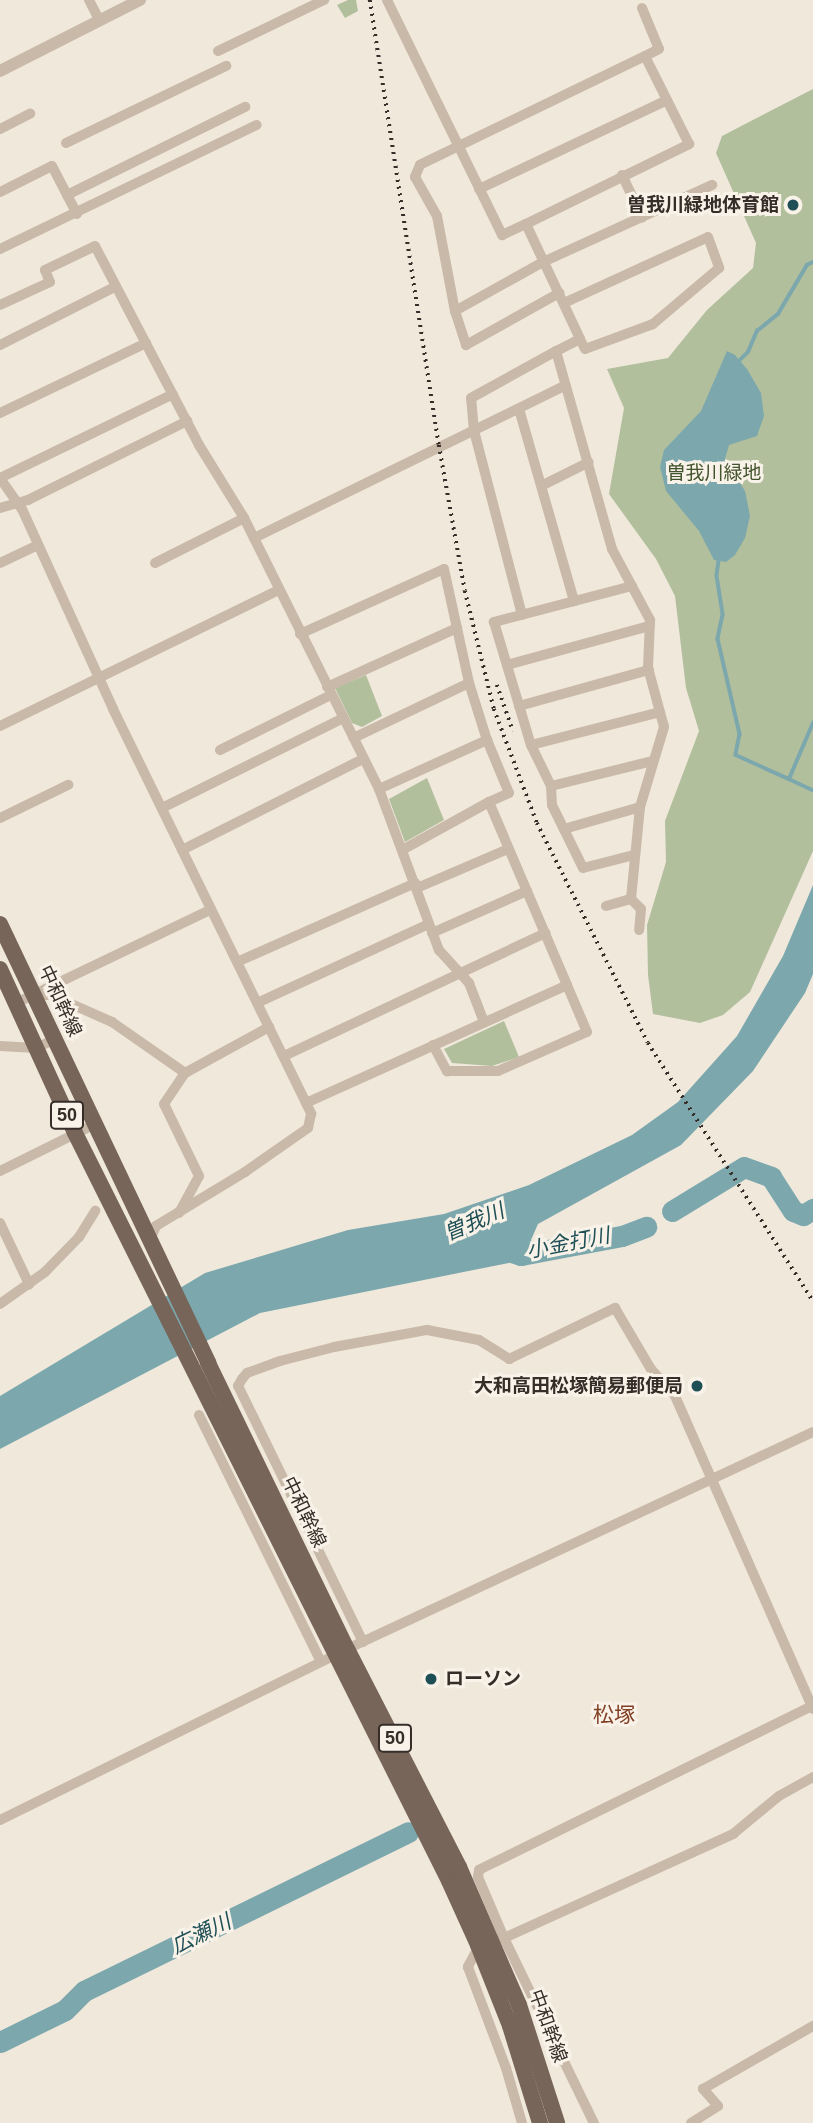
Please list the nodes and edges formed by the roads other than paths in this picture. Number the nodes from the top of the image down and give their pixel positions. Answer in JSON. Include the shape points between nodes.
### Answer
{"nodes":[{"id":1,"x":89,"y":0,"type":"edge"},
{"id":2,"x":140,"y":0,"type":"edge"},
{"id":3,"x":324,"y":0,"type":"edge"},
{"id":4,"x":387,"y":0,"type":"edge"},
{"id":5,"x":642,"y":8,"type":"dead end"},
{"id":6,"x":99,"y":20,"type":"junction"},
{"id":7,"x":218,"y":51,"type":"dead end"},
{"id":8,"x":645,"y":56,"type":"junction"},
{"id":9,"x":226,"y":66,"type":"dead end"},
{"id":10,"x":0,"y":71,"type":"edge"},
{"id":11,"x":667,"y":100,"type":"junction"},
{"id":12,"x":245,"y":107,"type":"dead end"},
{"id":13,"x":30,"y":114,"type":"dead end"},
{"id":14,"x":257,"y":125,"type":"dead end"},
{"id":15,"x":0,"y":129,"type":"edge"},
{"id":16,"x":66,"y":143,"type":"dead end"},
{"id":17,"x":458,"y":147,"type":"junction"},
{"id":18,"x":622,"y":175,"type":"junction"},
{"id":19,"x":712,"y":185,"type":"dead end"},
{"id":20,"x":479,"y":189,"type":"junction"},
{"id":21,"x":0,"y":191,"type":"edge"},
{"id":22,"x":67,"y":195,"type":"junction"},
{"id":23,"x":77,"y":214,"type":"junction"},
{"id":24,"x":642,"y":217,"type":"junction"},
{"id":25,"x":526,"y":223,"type":"junction"},
{"id":26,"x":0,"y":250,"type":"edge"},
{"id":27,"x":543,"y":262,"type":"junction"},
{"id":28,"x":115,"y":287,"type":"junction"},
{"id":29,"x":561,"y":298,"type":"junction"},
{"id":30,"x":0,"y":305,"type":"edge"},
{"id":31,"x":455,"y":310,"type":"junction"},
{"id":32,"x":580,"y":339,"type":"junction"},
{"id":33,"x":146,"y":343,"type":"junction"},
{"id":34,"x":0,"y":345,"type":"edge"},
{"id":35,"x":556,"y":351,"type":"junction"},
{"id":36,"x":566,"y":385,"type":"junction"},
{"id":37,"x":173,"y":394,"type":"junction"},
{"id":38,"x":519,"y":410,"type":"junction"},
{"id":39,"x":0,"y":413,"type":"edge"},
{"id":40,"x":187,"y":421,"type":"junction"},
{"id":41,"x":474,"y":431,"type":"junction"},
{"id":42,"x":589,"y":462,"type":"junction"},
{"id":43,"x":0,"y":478,"type":"edge"},
{"id":44,"x":543,"y":485,"type":"junction"},
{"id":45,"x":16,"y":504,"type":"junction"},
{"id":46,"x":0,"y":508,"type":"edge"},
{"id":47,"x":244,"y":519,"type":"junction"},
{"id":48,"x":254,"y":538,"type":"junction"},
{"id":49,"x":38,"y":545,"type":"junction"},
{"id":50,"x":155,"y":563,"type":"dead end"},
{"id":51,"x":0,"y":564,"type":"edge"},
{"id":52,"x":632,"y":586,"type":"junction"},
{"id":53,"x":279,"y":590,"type":"junction"},
{"id":54,"x":575,"y":601,"type":"junction"},
{"id":55,"x":522,"y":615,"type":"junction"},
{"id":56,"x":650,"y":626,"type":"junction"},
{"id":57,"x":457,"y":628,"type":"junction"},
{"id":58,"x":300,"y":634,"type":"junction"},
{"id":59,"x":507,"y":665,"type":"junction"},
{"id":60,"x":649,"y":670,"type":"junction"},
{"id":61,"x":98,"y":677,"type":"junction"},
{"id":62,"x":469,"y":683,"type":"junction"},
{"id":63,"x":329,"y":691,"type":"junction"},
{"id":64,"x":519,"y":706,"type":"junction"},
{"id":65,"x":660,"y":712,"type":"junction"},
{"id":66,"x":343,"y":719,"type":"junction"},
{"id":67,"x":0,"y":726,"type":"edge"},
{"id":68,"x":353,"y":738,"type":"junction"},
{"id":69,"x":487,"y":740,"type":"junction"},
{"id":70,"x":531,"y":745,"type":"junction"},
{"id":71,"x":220,"y":750,"type":"dead end"},
{"id":72,"x":363,"y":759,"type":"junction"},
{"id":73,"x":653,"y":761,"type":"junction"},
{"id":74,"x":68,"y":785,"type":"dead end"},
{"id":75,"x":551,"y":786,"type":"junction"},
{"id":76,"x":379,"y":789,"type":"junction"},
{"id":77,"x":489,"y":802,"type":"junction"},
{"id":78,"x":640,"y":807,"type":"junction"},
{"id":79,"x":162,"y":808,"type":"junction"},
{"id":80,"x":0,"y":818,"type":"edge"},
{"id":81,"x":564,"y":829,"type":"junction"},
{"id":82,"x":508,"y":849,"type":"junction"},
{"id":83,"x":182,"y":850,"type":"junction"},
{"id":84,"x":402,"y":850,"type":"junction"},
{"id":85,"x":634,"y":855,"type":"junction"},
{"id":86,"x":416,"y":886,"type":"junction"},
{"id":87,"x":527,"y":891,"type":"junction"},
{"id":88,"x":631,"y":899,"type":"junction"},
{"id":89,"x":606,"y":906,"type":"dead end"},
{"id":90,"x":210,"y":910,"type":"junction"},
{"id":91,"x":0,"y":924,"type":"edge"},
{"id":92,"x":431,"y":929,"type":"junction"},
{"id":93,"x":639,"y":930,"type":"dead end"},
{"id":94,"x":545,"y":933,"type":"junction"},
{"id":95,"x":237,"y":962,"type":"junction"},
{"id":96,"x":0,"y":969,"type":"edge"},
{"id":97,"x":459,"y":973,"type":"junction"},
{"id":98,"x":566,"y":985,"type":"junction"},
{"id":99,"x":34,"y":995,"type":"junction"},
{"id":100,"x":16,"y":1003,"type":"junction"},
{"id":101,"x":257,"y":1003,"type":"junction"},
{"id":102,"x":484,"y":1022,"type":"junction"},
{"id":103,"x":269,"y":1027,"type":"junction"},
{"id":104,"x":55,"y":1039,"type":"junction"},
{"id":105,"x":433,"y":1045,"type":"junction"},
{"id":106,"x":0,"y":1046,"type":"edge"},
{"id":107,"x":36,"y":1048,"type":"junction"},
{"id":108,"x":284,"y":1056,"type":"junction"},
{"id":109,"x":186,"y":1073,"type":"junction"},
{"id":110,"x":306,"y":1103,"type":"junction"},
{"id":111,"x":95,"y":1124,"type":"junction"},
{"id":112,"x":75,"y":1133,"type":"junction"},
{"id":113,"x":0,"y":1171,"type":"edge"},
{"id":114,"x":94,"y":1211,"type":"dead end"},
{"id":115,"x":179,"y":1213,"type":"junction"},
{"id":116,"x":0,"y":1223,"type":"edge"},
{"id":117,"x":150,"y":1242,"type":"junction"},
{"id":118,"x":29,"y":1284,"type":"junction"},
{"id":119,"x":0,"y":1304,"type":"edge"},
{"id":120,"x":200,"y":1415,"type":"dead end"},
{"id":121,"x":813,"y":1432,"type":"edge"},
{"id":122,"x":711,"y":1480,"type":"junction"},
{"id":123,"x":363,"y":1642,"type":"junction"},
{"id":124,"x":334,"y":1656,"type":"junction"},
{"id":125,"x":812,"y":1708,"type":"edge"},
{"id":126,"x":813,"y":1777,"type":"edge"},
{"id":127,"x":0,"y":1820,"type":"edge"},
{"id":128,"x":459,"y":1867,"type":"junction"},
{"id":129,"x":479,"y":1870,"type":"junction"},
{"id":130,"x":491,"y":1940,"type":"junction"},
{"id":131,"x":813,"y":2026,"type":"edge"},
{"id":132,"x":522,"y":2123,"type":"edge"},
{"id":133,"x":540,"y":2123,"type":"edge"},
{"id":134,"x":557,"y":2123,"type":"edge"},
{"id":135,"x":594,"y":2123,"type":"edge"},
{"id":136,"x":691,"y":2123,"type":"edge"}],
"edges":[{"from":1,"to":6,"type":"street"},
{"from":2,"to":6,"type":"street"},
{"from":3,"to":7,"type":"street"},
{"from":4,"to":17,"type":"street"},
{"from":5,"to":8,"type":"street","via":[[659,49]]},
{"from":6,"to":10,"type":"street"},
{"from":8,"to":11,"type":"street"},
{"from":8,"to":17,"type":"street"},
{"from":9,"to":16,"type":"street"},
{"from":11,"to":18,"type":"street","via":[[689,144]]},
{"from":11,"to":20,"type":"street"},
{"from":12,"to":22,"type":"street"},
{"from":13,"to":15,"type":"street"},
{"from":14,"to":23,"type":"street"},
{"from":17,"to":20,"type":"street"},
{"from":17,"to":31,"type":"street","via":[[420,165],[415,177],[437,216]]},
{"from":18,"to":24,"type":"street"},
{"from":18,"to":25,"type":"street"},
{"from":19,"to":24,"type":"street"},
{"from":20,"to":25,"type":"street","via":[[502,235]]},
{"from":21,"to":22,"type":"street","via":[[52,166]]},
{"from":22,"to":23,"type":"street"},
{"from":23,"to":26,"type":"street"},
{"from":24,"to":27,"type":"street"},
{"from":25,"to":27,"type":"street"},
{"from":27,"to":29,"type":"street"},
{"from":27,"to":31,"type":"street"},
{"from":28,"to":30,"type":"street","via":[[95,246],[45,270],[50,282]]},
{"from":28,"to":33,"type":"street"},
{"from":28,"to":34,"type":"street"},
{"from":29,"to":31,"type":"street","via":[[466,345]]},
{"from":29,"to":32,"type":"street"},
{"from":29,"to":32,"type":"street","via":[[708,237],[719,268],[653,324],[585,349]]},
{"from":32,"to":35,"type":"street"},
{"from":33,"to":37,"type":"street"},
{"from":33,"to":39,"type":"street"},
{"from":35,"to":36,"type":"street"},
{"from":35,"to":41,"type":"street","via":[[471,398]]},
{"from":36,"to":38,"type":"street"},
{"from":36,"to":42,"type":"street"},
{"from":37,"to":40,"type":"street"},
{"from":37,"to":43,"type":"street"},
{"from":38,"to":41,"type":"street"},
{"from":38,"to":44,"type":"street"},
{"from":40,"to":45,"type":"street"},
{"from":40,"to":47,"type":"street"},
{"from":41,"to":48,"type":"street"},
{"from":41,"to":55,"type":"street"},
{"from":42,"to":44,"type":"street"},
{"from":42,"to":52,"type":"street","via":[[612,549]]},
{"from":43,"to":45,"type":"street"},
{"from":44,"to":54,"type":"street"},
{"from":45,"to":46,"type":"street"},
{"from":45,"to":49,"type":"street"},
{"from":47,"to":48,"type":"street"},
{"from":47,"to":50,"type":"street"},
{"from":48,"to":53,"type":"street"},
{"from":49,"to":51,"type":"street"},
{"from":49,"to":61,"type":"street"},
{"from":52,"to":54,"type":"street"},
{"from":52,"to":56,"type":"street"},
{"from":53,"to":58,"type":"street"},
{"from":53,"to":61,"type":"street"},
{"from":54,"to":55,"type":"street"},
{"from":55,"to":59,"type":"street","via":[[494,622]]},
{"from":56,"to":59,"type":"street"},
{"from":56,"to":60,"type":"street"},
{"from":57,"to":58,"type":"street","via":[[444,569]]},
{"from":57,"to":62,"type":"street"},
{"from":57,"to":63,"type":"street"},
{"from":58,"to":63,"type":"street"},
{"from":59,"to":64,"type":"street"},
{"from":60,"to":64,"type":"street"},
{"from":60,"to":65,"type":"street"},
{"from":61,"to":67,"type":"street"},
{"from":61,"to":79,"type":"street"},
{"from":62,"to":68,"type":"street"},
{"from":62,"to":69,"type":"street"},
{"from":63,"to":66,"type":"street"},
{"from":63,"to":71,"type":"street"},
{"from":64,"to":70,"type":"street"},
{"from":65,"to":70,"type":"street"},
{"from":65,"to":73,"type":"street","via":[[664,727]]},
{"from":66,"to":68,"type":"street"},
{"from":66,"to":79,"type":"street"},
{"from":68,"to":72,"type":"street"},
{"from":69,"to":76,"type":"street"},
{"from":69,"to":77,"type":"street","via":[[509,793]]},
{"from":70,"to":75,"type":"street"},
{"from":72,"to":76,"type":"street"},
{"from":72,"to":83,"type":"street"},
{"from":73,"to":75,"type":"street"},
{"from":73,"to":78,"type":"street"},
{"from":74,"to":80,"type":"street"},
{"from":75,"to":81,"type":"street","via":[[552,805]]},
{"from":76,"to":84,"type":"street"},
{"from":77,"to":82,"type":"street"},
{"from":77,"to":84,"type":"street"},
{"from":78,"to":81,"type":"street"},
{"from":78,"to":85,"type":"street"},
{"from":79,"to":83,"type":"street"},
{"from":81,"to":85,"type":"street","via":[[583,869]]},
{"from":82,"to":86,"type":"street"},
{"from":82,"to":87,"type":"street"},
{"from":83,"to":90,"type":"street"},
{"from":84,"to":86,"type":"street"},
{"from":85,"to":88,"type":"street"},
{"from":86,"to":92,"type":"street"},
{"from":86,"to":95,"type":"street"},
{"from":87,"to":92,"type":"street"},
{"from":87,"to":94,"type":"street"},
{"from":88,"to":89,"type":"street"},
{"from":88,"to":93,"type":"street","via":[[641,909]]},
{"from":90,"to":95,"type":"street"},
{"from":90,"to":99,"type":"street"},
{"from":91,"to":99,"type":"main road","name":"中和幹線","number":"50"},
{"from":92,"to":97,"type":"street","via":[[439,950]]},
{"from":92,"to":101,"type":"street"},
{"from":94,"to":97,"type":"street"},
{"from":94,"to":98,"type":"street"},
{"from":95,"to":101,"type":"street"},
{"from":96,"to":100,"type":"main road","name":"中和幹線","number":"50"},
{"from":97,"to":102,"type":"street","via":[[469,983]]},
{"from":97,"to":108,"type":"street"},
{"from":98,"to":102,"type":"street"},
{"from":98,"to":105,"type":"street","via":[[587,1032],[498,1071],[447,1071]]},
{"from":99,"to":100,"type":"street"},
{"from":99,"to":104,"type":"main road","name":"中和幹線","number":"50"},
{"from":99,"to":109,"type":"street","via":[[51,995],[112,1022]]},
{"from":100,"to":107,"type":"main road","name":"中和幹線","number":"50"},
{"from":101,"to":103,"type":"street"},
{"from":102,"to":105,"type":"street"},
{"from":103,"to":108,"type":"street"},
{"from":103,"to":109,"type":"street"},
{"from":104,"to":107,"type":"street"},
{"from":104,"to":111,"type":"main road","name":"中和幹線","number":"50"},
{"from":105,"to":110,"type":"street"},
{"from":106,"to":107,"type":"street"},
{"from":107,"to":112,"type":"main road","name":"中和幹線","number":"50"},
{"from":108,"to":110,"type":"street"},
{"from":109,"to":115,"type":"street","via":[[164,1104],[199,1176]]},
{"from":110,"to":115,"type":"street","via":[[311,1114],[307,1128]]},
{"from":111,"to":112,"type":"street"},
{"from":111,"to":117,"type":"main road","name":"中和幹線","number":"50"},
{"from":112,"to":113,"type":"street"},
{"from":112,"to":124,"type":"main road","name":"中和幹線","number":"50"},
{"from":114,"to":118,"type":"street","via":[[79,1237]]},
{"from":115,"to":117,"type":"street","via":[[156,1226]]},
{"from":116,"to":118,"type":"street"},
{"from":117,"to":124,"type":"main road","name":"中和幹線","number":"50","via":[[208,1363]]},
{"from":118,"to":119,"type":"street"},
{"from":120,"to":124,"type":"street"},
{"from":121,"to":122,"type":"street"},
{"from":122,"to":123,"type":"street"},
{"from":122,"to":123,"type":"street","via":[[675,1396],[650,1368],[615,1308],[509,1359],[479,1340],[427,1330],[334,1347],[247,1373],[238,1386]]},
{"from":122,"to":125,"type":"street"},
{"from":123,"to":124,"type":"street"},
{"from":124,"to":127,"type":"street"},
{"from":124,"to":128,"type":"main road","name":"中和幹線","number":"50"},
{"from":124,"to":130,"type":"main road","name":"中和幹線","number":"50","via":[[416,1813]]},
{"from":125,"to":129,"type":"street"},
{"from":126,"to":130,"type":"street","via":[[779,1796],[733,1834]]},
{"from":128,"to":129,"type":"street"},
{"from":128,"to":130,"type":"main road","name":"中和幹線","number":"50"},
{"from":129,"to":130,"type":"street"},
{"from":130,"to":132,"type":"street","via":[[468,1967]]},
{"from":130,"to":133,"type":"main road","name":"中和幹線","number":"50"},
{"from":130,"to":134,"type":"main road","name":"中和幹線","number":"50","via":[[528,2030]]},
{"from":130,"to":135,"type":"street"},
{"from":131,"to":136,"type":"street","via":[[703,2090],[718,2106]]}]}
